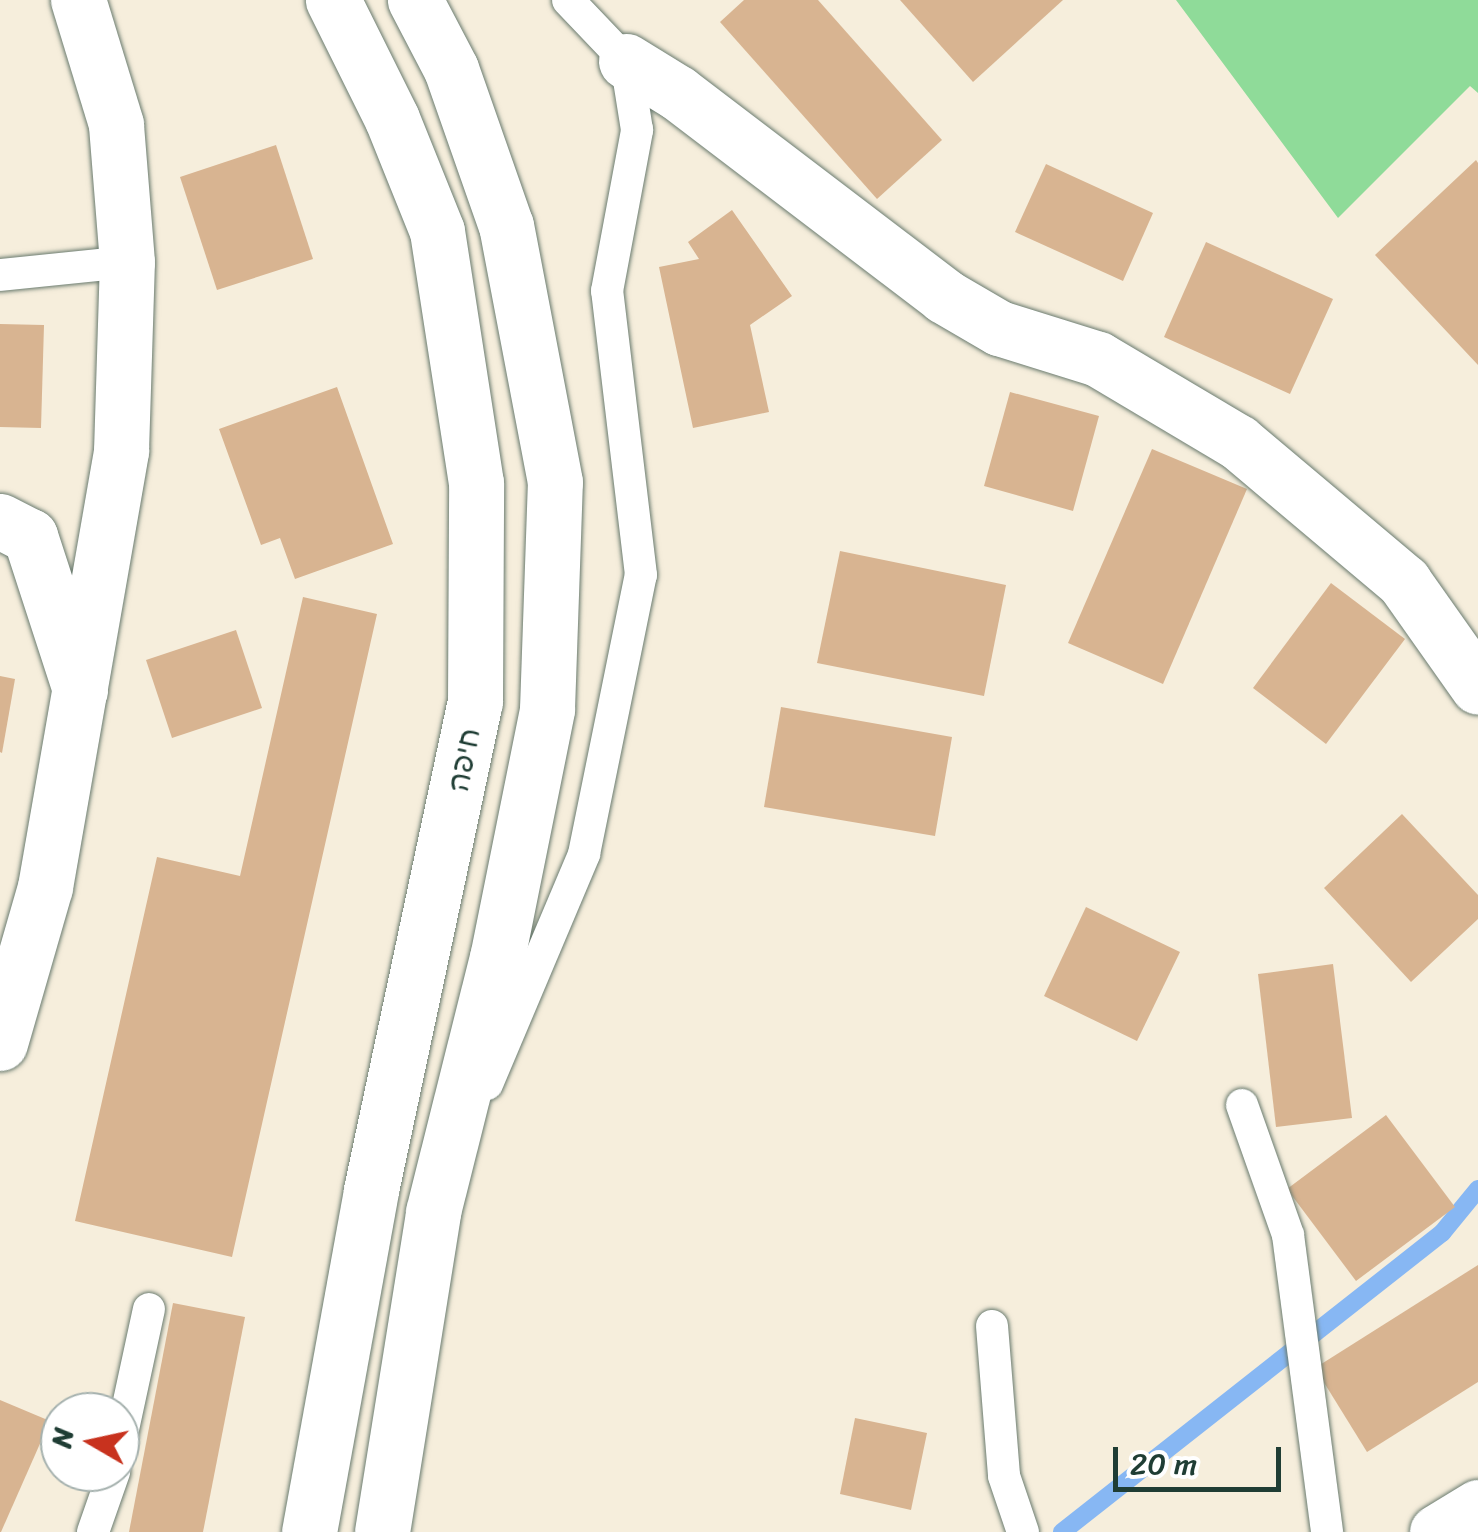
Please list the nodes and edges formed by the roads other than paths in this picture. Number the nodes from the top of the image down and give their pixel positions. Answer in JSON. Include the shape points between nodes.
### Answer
{"nodes":[{"id":1,"x":78,"y":0,"type":"edge"},
{"id":2,"x":332,"y":0,"type":"edge"},
{"id":3,"x":414,"y":0,"type":"edge"},
{"id":4,"x":568,"y":0,"type":"edge"},
{"id":5,"x":626,"y":62,"type":"junction"},
{"id":6,"x":128,"y":262,"type":"junction"},
{"id":7,"x":0,"y":276,"type":"edge"},
{"id":8,"x":0,"y":520,"type":"edge"},
{"id":9,"x":1478,"y":687,"type":"edge"},
{"id":10,"x":81,"y":693,"type":"junction"},
{"id":11,"x":0,"y":1044,"type":"edge"},
{"id":12,"x":1242,"y":1106,"type":"dead end"},
{"id":13,"x":433,"y":1212,"type":"junction"},
{"id":14,"x":149,"y":1309,"type":"dead end"},
{"id":15,"x":992,"y":1326,"type":"dead end"},
{"id":16,"x":131,"y":1392,"type":"edge"},
{"id":17,"x":107,"y":1492,"type":"edge"},
{"id":18,"x":1478,"y":1507,"type":"edge"},
{"id":19,"x":93,"y":1532,"type":"edge"},
{"id":20,"x":309,"y":1532,"type":"edge"},
{"id":21,"x":382,"y":1532,"type":"edge"},
{"id":22,"x":1024,"y":1532,"type":"edge"},
{"id":23,"x":1327,"y":1532,"type":"edge"},
{"id":24,"x":1436,"y":1532,"type":"edge"}],
"edges":[{"from":1,"to":6,"type":"main road","via":[[116,124]]},
{"from":2,"to":20,"type":"main road","name":"חיפה","via":[[392,119],[437,231],[476,483],[475,702],[371,1190]]},
{"from":3,"to":13,"type":"main road","via":[[451,69],[506,226],[555,482],[547,709],[497,958]]},
{"from":4,"to":5,"type":"lane"},
{"from":5,"to":9,"type":"main road","via":[[678,92],[944,296],[999,328],[1098,359],[1238,442],[1404,582]]},
{"from":5,"to":13,"type":"lane","via":[[637,130],[607,291],[641,576],[584,854]]},
{"from":6,"to":7,"type":"lane"},
{"from":6,"to":10,"type":"main road","via":[[121,451]]},
{"from":8,"to":10,"type":"main road","via":[[30,536],[50,614]]},
{"from":10,"to":11,"type":"main road","via":[[45,888]]},
{"from":12,"to":23,"type":"lane","via":[[1288,1235]]},
{"from":13,"to":21,"type":"main road"},
{"from":14,"to":16,"type":"lane"},
{"from":15,"to":22,"type":"lane","via":[[1004,1476]]},
{"from":17,"to":19,"type":"lane"},
{"from":18,"to":24,"type":"main road"}]}
